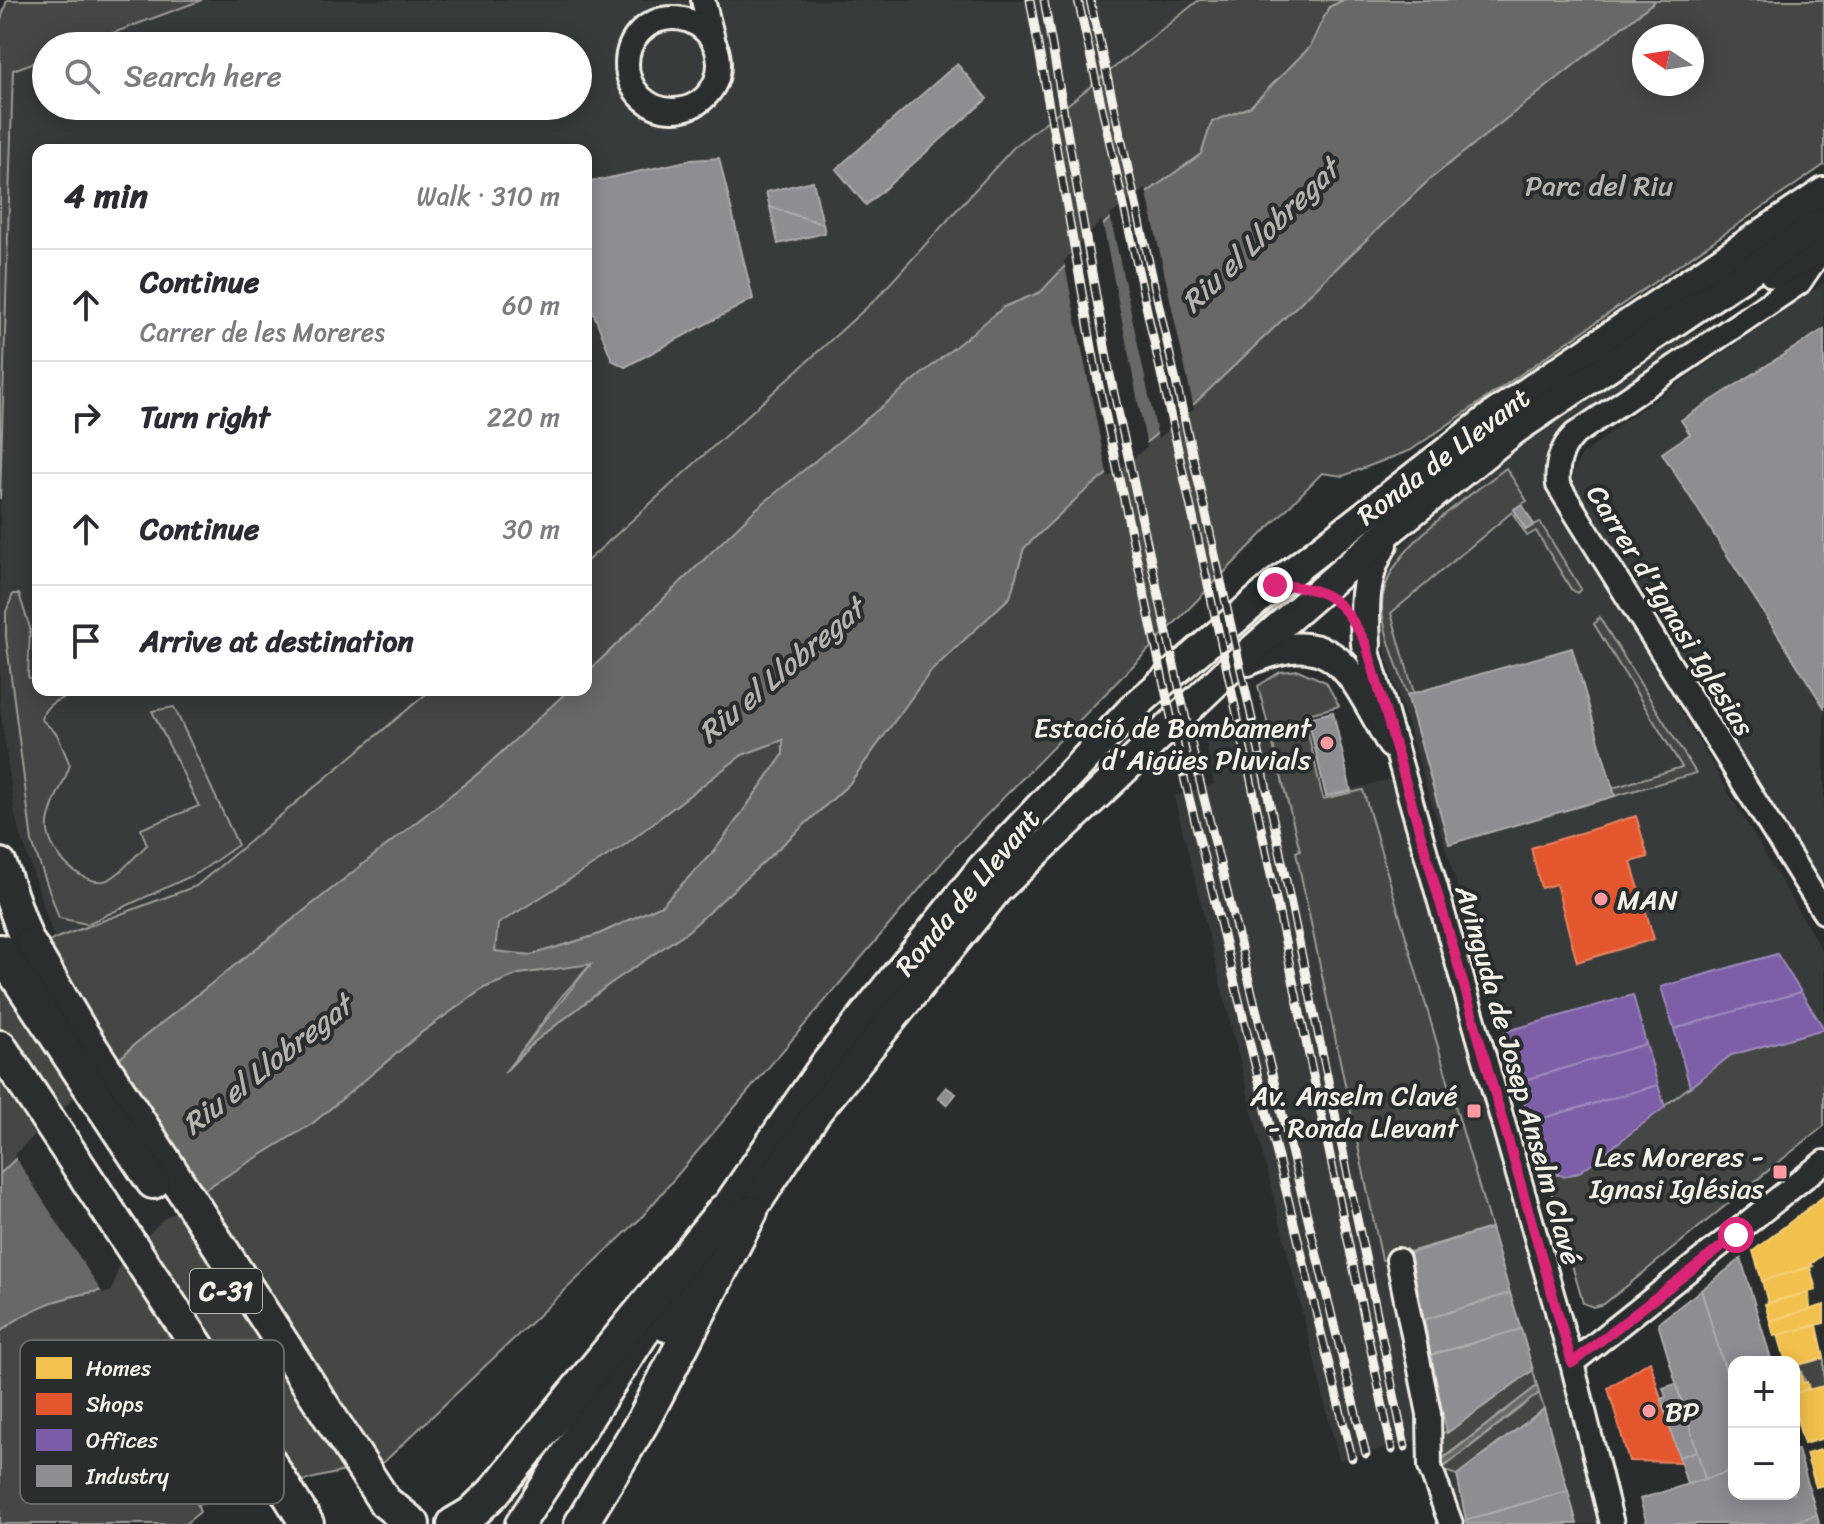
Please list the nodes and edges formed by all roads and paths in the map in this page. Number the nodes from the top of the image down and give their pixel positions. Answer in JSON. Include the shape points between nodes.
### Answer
{"nodes":[{"id":1,"x":663,"y":0,"type":"edge"},
{"id":2,"x":703,"y":0,"type":"edge"},
{"id":3,"x":648,"y":26,"type":"junction"},
{"id":4,"x":714,"y":44,"type":"junction"},
{"id":5,"x":1824,"y":192,"type":"edge"},
{"id":6,"x":1824,"y":221,"type":"edge"},
{"id":7,"x":1821,"y":250,"type":"edge"},
{"id":8,"x":1673,"y":324,"type":"junction"},
{"id":9,"x":1395,"y":526,"type":"junction"},
{"id":10,"x":1275,"y":585,"type":"junction"},
{"id":11,"x":1320,"y":591,"type":"junction"},
{"id":12,"x":1366,"y":644,"type":"junction"},
{"id":13,"x":1229,"y":670,"type":"junction"},
{"id":14,"x":1392,"y":744,"type":"junction"},
{"id":15,"x":0,"y":865,"type":"edge"},
{"id":16,"x":1824,"y":912,"type":"edge"},
{"id":17,"x":15,"y":948,"type":"edge"},
{"id":18,"x":0,"y":1047,"type":"edge"},
{"id":19,"x":1824,"y":1162,"type":"edge"},
{"id":20,"x":737,"y":1211,"type":"junction"},
{"id":21,"x":1398,"y":1260,"type":"dead end"},
{"id":22,"x":193,"y":1340,"type":"edge"},
{"id":23,"x":259,"y":1340,"type":"edge"},
{"id":24,"x":270,"y":1340,"type":"edge"},
{"id":25,"x":284,"y":1362,"type":"edge"},
{"id":26,"x":1572,"y":1363,"type":"junction"},
{"id":27,"x":284,"y":1376,"type":"edge"},
{"id":28,"x":284,"y":1487,"type":"edge"},
{"id":29,"x":376,"y":1512,"type":"edge"},
{"id":30,"x":307,"y":1524,"type":"edge"},
{"id":31,"x":413,"y":1524,"type":"edge"},
{"id":32,"x":454,"y":1524,"type":"edge"},
{"id":33,"x":520,"y":1524,"type":"edge"},
{"id":34,"x":536,"y":1524,"type":"edge"},
{"id":35,"x":581,"y":1524,"type":"edge"},
{"id":36,"x":1451,"y":1524,"type":"edge"},
{"id":37,"x":1612,"y":1524,"type":"edge"}],
"edges":[{"from":1,"to":3,"type":"street"},
{"from":2,"to":4,"type":"street"},
{"from":3,"to":4,"type":"street","via":[[670,18],[685,20]]},
{"from":3,"to":4,"type":"street","via":[[629,50],[628,73],[642,98],[663,109],[693,105],[710,89],[718,67]]},
{"from":5,"to":10,"type":"main road","name":"Ronda de Llevant","via":[[1495,414]]},
{"from":6,"to":8,"type":"main road","name":"Ronda de Llevant"},
{"from":7,"to":8,"type":"main road"},
{"from":7,"to":16,"type":"street","name":"Carrer d'Ignasi Iglesias","via":[[1799,283],[1575,434],[1563,449],[1557,472],[1558,485]]},
{"from":8,"to":9,"type":"main road","name":"Ronda de Llevant","via":[[1513,431]]},
{"from":9,"to":11,"type":"main road","name":"Ronda de Llevant"},
{"from":9,"to":12,"type":"main road","via":[[1368,575]]},
{"from":10,"to":11,"type":"main road"},
{"from":10,"to":20,"type":"main road","name":"Ronda de Llevant","via":[[1135,706],[982,868],[824,1065]]},
{"from":11,"to":12,"type":"main road","via":[[1347,611]]},
{"from":11,"to":13,"type":"main road","name":"Ronda de Llevant"},
{"from":12,"to":14,"type":"street","name":"Avinguda de Josep Anselm Clavé"},
{"from":13,"to":14,"type":"main road","via":[[1288,646],[1325,651],[1353,678]]},
{"from":13,"to":20,"type":"main road","name":"Ronda de Llevant","via":[[998,889]]},
{"from":14,"to":26,"type":"street","name":"Avinguda de Josep Anselm Clavé"},
{"from":15,"to":17,"type":"highway"},
{"from":17,"to":23,"type":"highway","number":"C-31","via":[[79,1075]]},
{"from":17,"to":24,"type":"highway","via":[[81,1032]]},
{"from":18,"to":22,"type":"highway","number":"C-31"},
{"from":19,"to":26,"type":"street"},
{"from":20,"to":32,"type":"highway","via":[[493,1493]]},
{"from":20,"to":33,"type":"main road","name":"Ronda de Llevant"},
{"from":20,"to":34,"type":"main road","name":"Ronda de Llevant"},
{"from":20,"to":35,"type":"highway","via":[[643,1421]]},
{"from":21,"to":36,"type":"street","via":[[1429,1414],[1430,1467]]},
{"from":25,"to":29,"type":"highway"},
{"from":26,"to":37,"type":"street","name":"Avinguda de Josep Anselm Clavé"},
{"from":27,"to":29,"type":"highway","number":"C-31"},
{"from":28,"to":30,"type":"highway","number":"C-31"},
{"from":29,"to":31,"type":"highway"}]}
